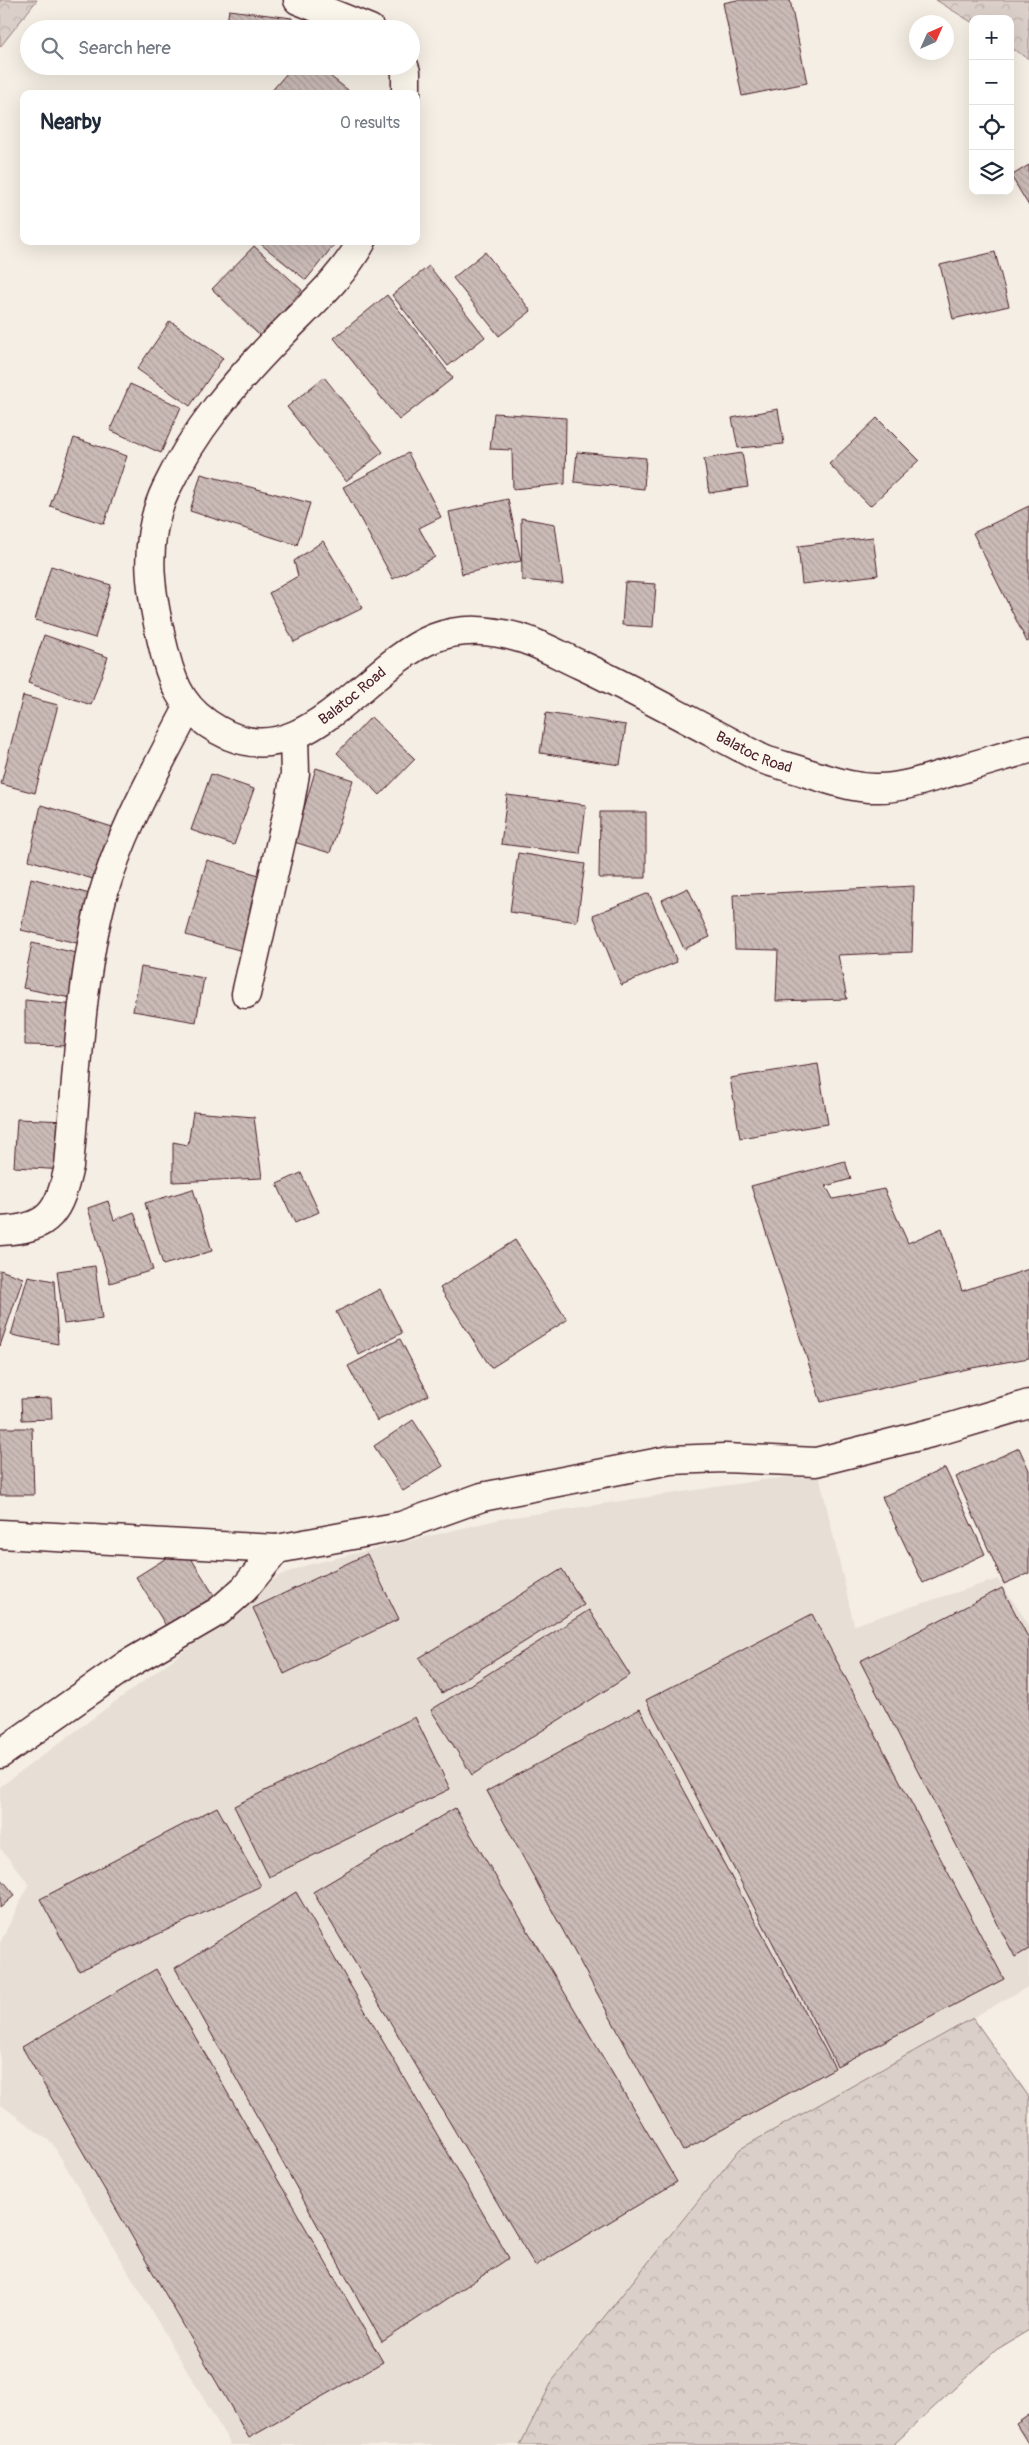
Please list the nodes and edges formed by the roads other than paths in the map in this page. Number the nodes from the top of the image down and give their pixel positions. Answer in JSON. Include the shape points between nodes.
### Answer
{"nodes":[{"id":1,"x":298,"y":0,"type":"edge"},
{"id":2,"x":348,"y":20,"type":"edge"},
{"id":3,"x":406,"y":75,"type":"edge"},
{"id":4,"x":406,"y":90,"type":"edge"},
{"id":5,"x":360,"y":245,"type":"edge"},
{"id":6,"x":188,"y":708,"type":"junction"},
{"id":7,"x":294,"y":736,"type":"junction"},
{"id":8,"x":1029,"y":749,"type":"edge"},
{"id":9,"x":246,"y":994,"type":"dead end"},
{"id":10,"x":0,"y":1231,"type":"edge"},
{"id":11,"x":1029,"y":1404,"type":"edge"},
{"id":12,"x":0,"y":1534,"type":"edge"},
{"id":13,"x":277,"y":1549,"type":"junction"},
{"id":14,"x":0,"y":1754,"type":"edge"}],
"edges":[{"from":1,"to":2,"type":"street"},
{"from":3,"to":4,"type":"street"},
{"from":5,"to":6,"type":"street","name":"Balatoc Road","via":[[344,270],[215,408],[188,447],[164,492],[152,527],[152,604],[170,673]]},
{"from":6,"to":7,"type":"street","name":"Balatoc Road","via":[[207,724],[246,742],[272,742]]},
{"from":6,"to":10,"type":"street","via":[[122,840],[102,899],[88,972],[69,1166],[62,1197],[50,1216],[38,1225]]},
{"from":7,"to":8,"type":"street","name":"Balatoc Road","via":[[318,723],[392,663],[431,639],[453,632],[486,630],[524,639],[592,670],[765,760],[849,786],[878,788],[913,783]]},
{"from":7,"to":9,"type":"street","via":[[295,774],[290,802]]},
{"from":11,"to":13,"type":"street","via":[[816,1462],[725,1458],[670,1460],[482,1497],[401,1526]]},
{"from":12,"to":13,"type":"street"},
{"from":13,"to":14,"type":"street","via":[[244,1590],[219,1611],[128,1664]]}]}
